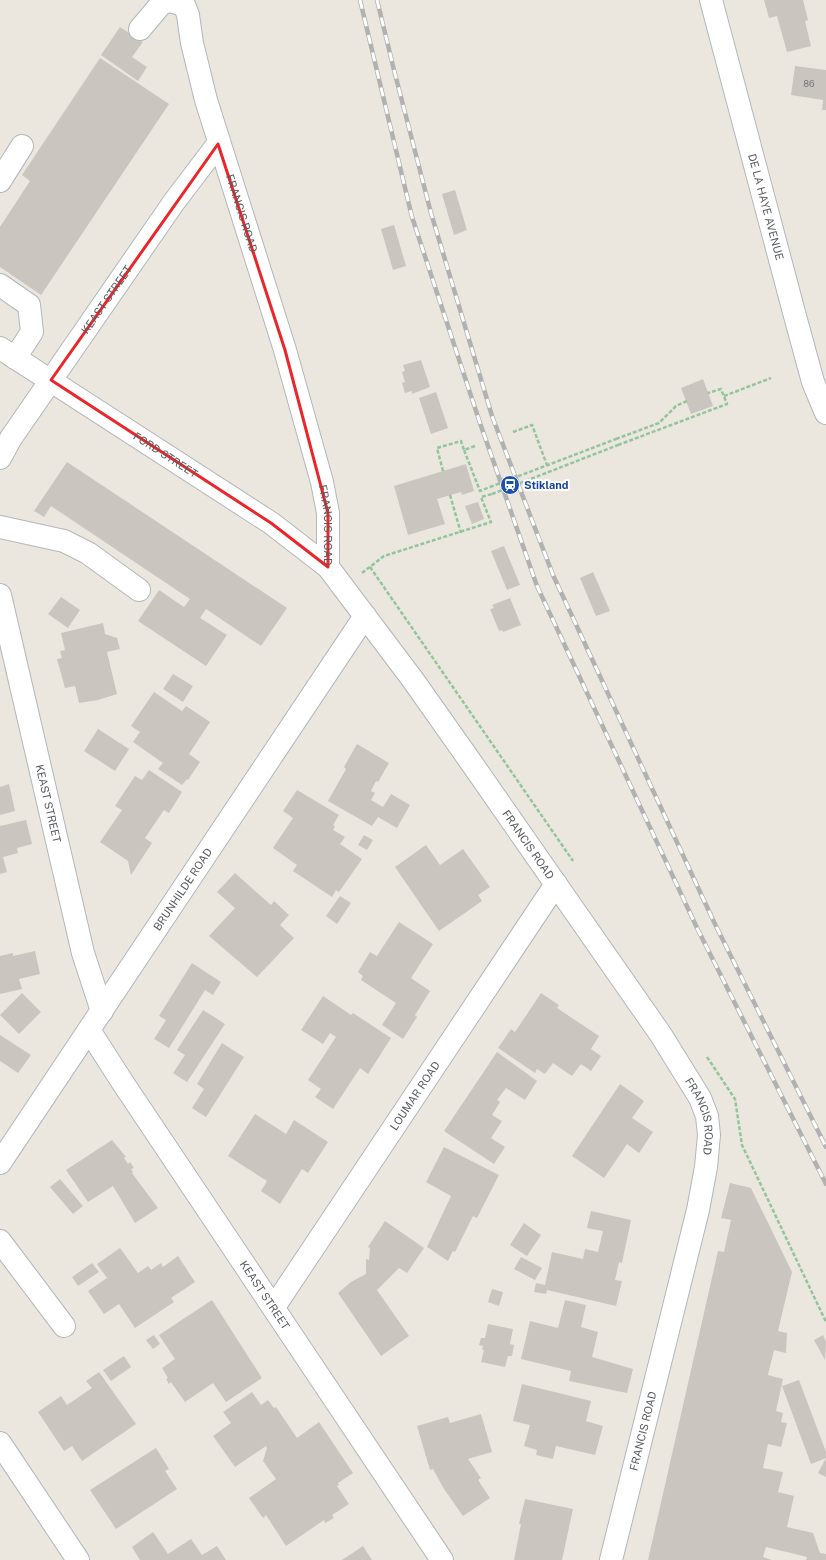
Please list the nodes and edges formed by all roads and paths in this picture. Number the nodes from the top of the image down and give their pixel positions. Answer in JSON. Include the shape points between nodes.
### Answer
{"nodes":[{"id":1,"x":711,"y":0,"type":"edge"},
{"id":2,"x":140,"y":29,"type":"dead end"},
{"id":3,"x":218,"y":144,"type":"junction"},
{"id":4,"x":22,"y":146,"type":"dead end"},
{"id":5,"x":0,"y":181,"type":"edge"},
{"id":6,"x":0,"y":285,"type":"edge"},
{"id":7,"x":7,"y":353,"type":"edge"},
{"id":8,"x":771,"y":378,"type":"dead end"},
{"id":9,"x":51,"y":380,"type":"junction"},
{"id":10,"x":708,"y":393,"type":"dead end"},
{"id":11,"x":724,"y":396,"type":"junction"},
{"id":12,"x":687,"y":402,"type":"dead end"},
{"id":13,"x":826,"y":413,"type":"edge"},
{"id":14,"x":513,"y":432,"type":"dead end"},
{"id":15,"x":475,"y":446,"type":"dead end"},
{"id":16,"x":464,"y":450,"type":"junction"},
{"id":17,"x":0,"y":458,"type":"edge"},
{"id":18,"x":547,"y":465,"type":"junction"},
{"id":19,"x":443,"y":471,"type":"dead end"},
{"id":20,"x":450,"y":495,"type":"dead end"},
{"id":21,"x":0,"y":527,"type":"edge"},
{"id":22,"x":461,"y":533,"type":"junction"},
{"id":23,"x":328,"y":567,"type":"junction"},
{"id":24,"x":370,"y":567,"type":"dead end"},
{"id":25,"x":139,"y":590,"type":"dead end"},
{"id":26,"x":0,"y":595,"type":"edge"},
{"id":27,"x":366,"y":616,"type":"junction"},
{"id":28,"x":556,"y":884,"type":"junction"},
{"id":29,"x":102,"y":1010,"type":"junction"},
{"id":30,"x":89,"y":1030,"type":"junction"},
{"id":31,"x":0,"y":1163,"type":"edge"},
{"id":32,"x":0,"y":1241,"type":"edge"},
{"id":33,"x":274,"y":1307,"type":"junction"},
{"id":34,"x":64,"y":1326,"type":"dead end"},
{"id":35,"x":0,"y":1443,"type":"edge"},
{"id":36,"x":78,"y":1560,"type":"edge"},
{"id":37,"x":442,"y":1560,"type":"edge"},
{"id":38,"x":612,"y":1560,"type":"edge"}],
"edges":[{"from":1,"to":13,"type":"street","name":"DE LA HAYE AVENUE","via":[[813,382]]},
{"from":2,"to":3,"type":"street","name":"FRANCIS ROAD","via":[[162,3],[170,1],[185,7]]},
{"from":3,"to":9,"type":"street","name":"KEAST STREET","via":[[174,202]]},
{"from":3,"to":23,"type":"street","name":"FRANCIS ROAD","via":[[285,350],[322,482],[328,513]]},
{"from":4,"to":5,"type":"street"},
{"from":6,"to":7,"type":"street","via":[[29,305],[32,332]]},
{"from":7,"to":9,"type":"street","name":"FORD STREET"},
{"from":8,"to":11,"type":"path"},
{"from":9,"to":17,"type":"street","name":"KEAST STREET"},
{"from":9,"to":23,"type":"street","name":"FORD STREET","via":[[271,523]]},
{"from":10,"to":11,"type":"path","via":[[721,388]]},
{"from":11,"to":22,"type":"path","bridge":true,"via":[[727,404],[481,497],[491,522]]},
{"from":12,"to":18,"type":"path","bridge":true,"via":[[676,406],[659,423]]},
{"from":14,"to":18,"type":"path","via":[[532,425]]},
{"from":15,"to":16,"type":"path"},
{"from":16,"to":18,"type":"path","bridge":true,"via":[[480,491]]},
{"from":16,"to":19,"type":"path","via":[[461,441],[437,448]]},
{"from":20,"to":22,"type":"path"},
{"from":21,"to":25,"type":"street","via":[[64,541],[88,553]]},
{"from":22,"to":24,"type":"path","via":[[384,556]]},
{"from":23,"to":27,"type":"street","name":"FRANCIS ROAD"},
{"from":26,"to":29,"type":"street","name":"KEAST STREET","via":[[83,953]]},
{"from":27,"to":28,"type":"street","name":"FRANCIS ROAD"},
{"from":27,"to":29,"type":"street","name":"BRUNHILDE ROAD"},
{"from":28,"to":33,"type":"street","name":"LOUMAR ROAD"},
{"from":28,"to":38,"type":"street","name":"FRANCIS ROAD","via":[[686,1075],[700,1098],[708,1122],[706,1167],[698,1210]]},
{"from":29,"to":30,"type":"street","name":"BRUNHILDE ROAD"},
{"from":30,"to":31,"type":"street","name":"BRUNHILDE ROAD"},
{"from":30,"to":33,"type":"street","name":"KEAST STREET"},
{"from":32,"to":34,"type":"street"},
{"from":33,"to":37,"type":"street","name":"KEAST STREET"},
{"from":35,"to":36,"type":"street"}]}
